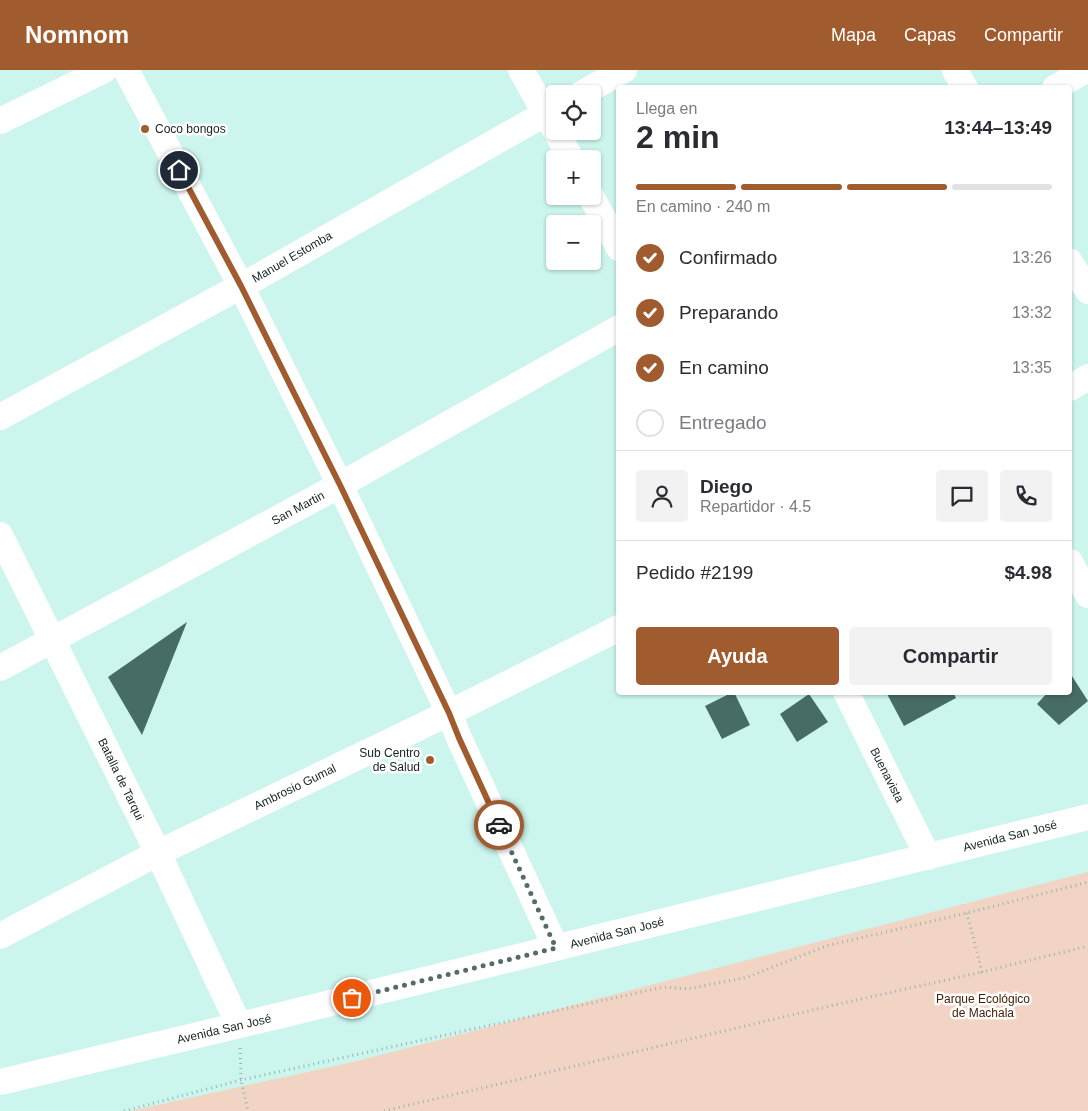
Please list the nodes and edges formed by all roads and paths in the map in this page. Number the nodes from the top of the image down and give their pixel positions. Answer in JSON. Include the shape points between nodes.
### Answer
{"nodes":[{"id":1,"x":104,"y":70,"type":"edge"},
{"id":2,"x":126,"y":70,"type":"edge"},
{"id":3,"x":522,"y":70,"type":"edge"},
{"id":4,"x":624,"y":70,"type":"edge"},
{"id":5,"x":955,"y":70,"type":"edge"},
{"id":6,"x":1086,"y":70,"type":"edge"},
{"id":7,"x":597,"y":85,"type":"edge"},
{"id":8,"x":963,"y":85,"type":"edge"},
{"id":9,"x":1060,"y":85,"type":"edge"},
{"id":10,"x":546,"y":109,"type":"edge"},
{"id":11,"x":0,"y":121,"type":"edge"},
{"id":12,"x":546,"y":125,"type":"edge"},
{"id":13,"x":596,"y":205,"type":"edge"},
{"id":14,"x":616,"y":242,"type":"edge"},
{"id":15,"x":1072,"y":265,"type":"edge"},
{"id":16,"x":241,"y":286,"type":"junction"},
{"id":17,"x":1088,"y":291,"type":"edge"},
{"id":18,"x":616,"y":330,"type":"edge"},
{"id":19,"x":1088,"y":377,"type":"edge"},
{"id":20,"x":1072,"y":387,"type":"edge"},
{"id":21,"x":0,"y":417,"type":"edge"},
{"id":22,"x":340,"y":485,"type":"junction"},
{"id":23,"x":0,"y":535,"type":"edge"},
{"id":24,"x":1072,"y":566,"type":"edge"},
{"id":25,"x":1088,"y":596,"type":"edge"},
{"id":26,"x":616,"y":630,"type":"edge"},
{"id":27,"x":52,"y":640,"type":"junction"},
{"id":28,"x":0,"y":668,"type":"edge"},
{"id":29,"x":847,"y":695,"type":"edge"},
{"id":30,"x":449,"y":713,"type":"junction"},
{"id":31,"x":1088,"y":817,"type":"edge"},
{"id":32,"x":158,"y":853,"type":"junction"},
{"id":33,"x":928,"y":857,"type":"junction"},
{"id":34,"x":1088,"y":882,"type":"edge"},
{"id":35,"x":967,"y":913,"type":"junction"},
{"id":36,"x":0,"y":936,"type":"edge"},
{"id":37,"x":1088,"y":946,"type":"edge"},
{"id":38,"x":556,"y":948,"type":"junction"},
{"id":39,"x":982,"y":972,"type":"junction"},
{"id":40,"x":239,"y":1025,"type":"junction"},
{"id":41,"x":241,"y":1080,"type":"junction"},
{"id":42,"x":0,"y":1082,"type":"edge"},
{"id":43,"x":124,"y":1111,"type":"edge"},
{"id":44,"x":248,"y":1111,"type":"edge"},
{"id":45,"x":384,"y":1111,"type":"edge"}],
"edges":[{"from":1,"to":11,"type":"street"},
{"from":2,"to":16,"type":"street"},
{"from":3,"to":10,"type":"street"},
{"from":4,"to":7,"type":"street"},
{"from":5,"to":8,"type":"street"},
{"from":6,"to":9,"type":"street"},
{"from":12,"to":16,"type":"street","name":"Manuel Estomba"},
{"from":13,"to":14,"type":"street"},
{"from":15,"to":17,"type":"street"},
{"from":16,"to":21,"type":"street","name":"Manuel Estomba"},
{"from":16,"to":22,"type":"street"},
{"from":18,"to":22,"type":"street","name":"San Martin"},
{"from":19,"to":20,"type":"street"},
{"from":22,"to":27,"type":"street","name":"San Martin"},
{"from":22,"to":30,"type":"street"},
{"from":23,"to":27,"type":"street","name":"Batalla de Tarqui"},
{"from":24,"to":25,"type":"street"},
{"from":26,"to":30,"type":"street","name":"Ambrosio Gumal"},
{"from":27,"to":28,"type":"street","name":"San Martin"},
{"from":27,"to":32,"type":"street","name":"Batalla de Tarqui"},
{"from":29,"to":33,"type":"street","name":"Buenavista"},
{"from":30,"to":32,"type":"street","name":"Ambrosio Gumal"},
{"from":30,"to":38,"type":"street"},
{"from":31,"to":33,"type":"street","name":"Avenida San José"},
{"from":32,"to":36,"type":"street","name":"Ambrosio Gumal"},
{"from":32,"to":40,"type":"street","name":"Batalla de Tarqui"},
{"from":33,"to":38,"type":"street","name":"Avenida San José"},
{"from":34,"to":35,"type":"path"},
{"from":35,"to":39,"type":"path"},
{"from":35,"to":41,"type":"path","via":[[826,946],[748,977],[688,989],[664,987]]},
{"from":37,"to":39,"type":"path"},
{"from":38,"to":40,"type":"street","name":"Avenida San José"},
{"from":39,"to":45,"type":"path"},
{"from":40,"to":41,"type":"path"},
{"from":40,"to":42,"type":"street","name":"Avenida San José"},
{"from":41,"to":43,"type":"path"},
{"from":41,"to":44,"type":"path"}]}
